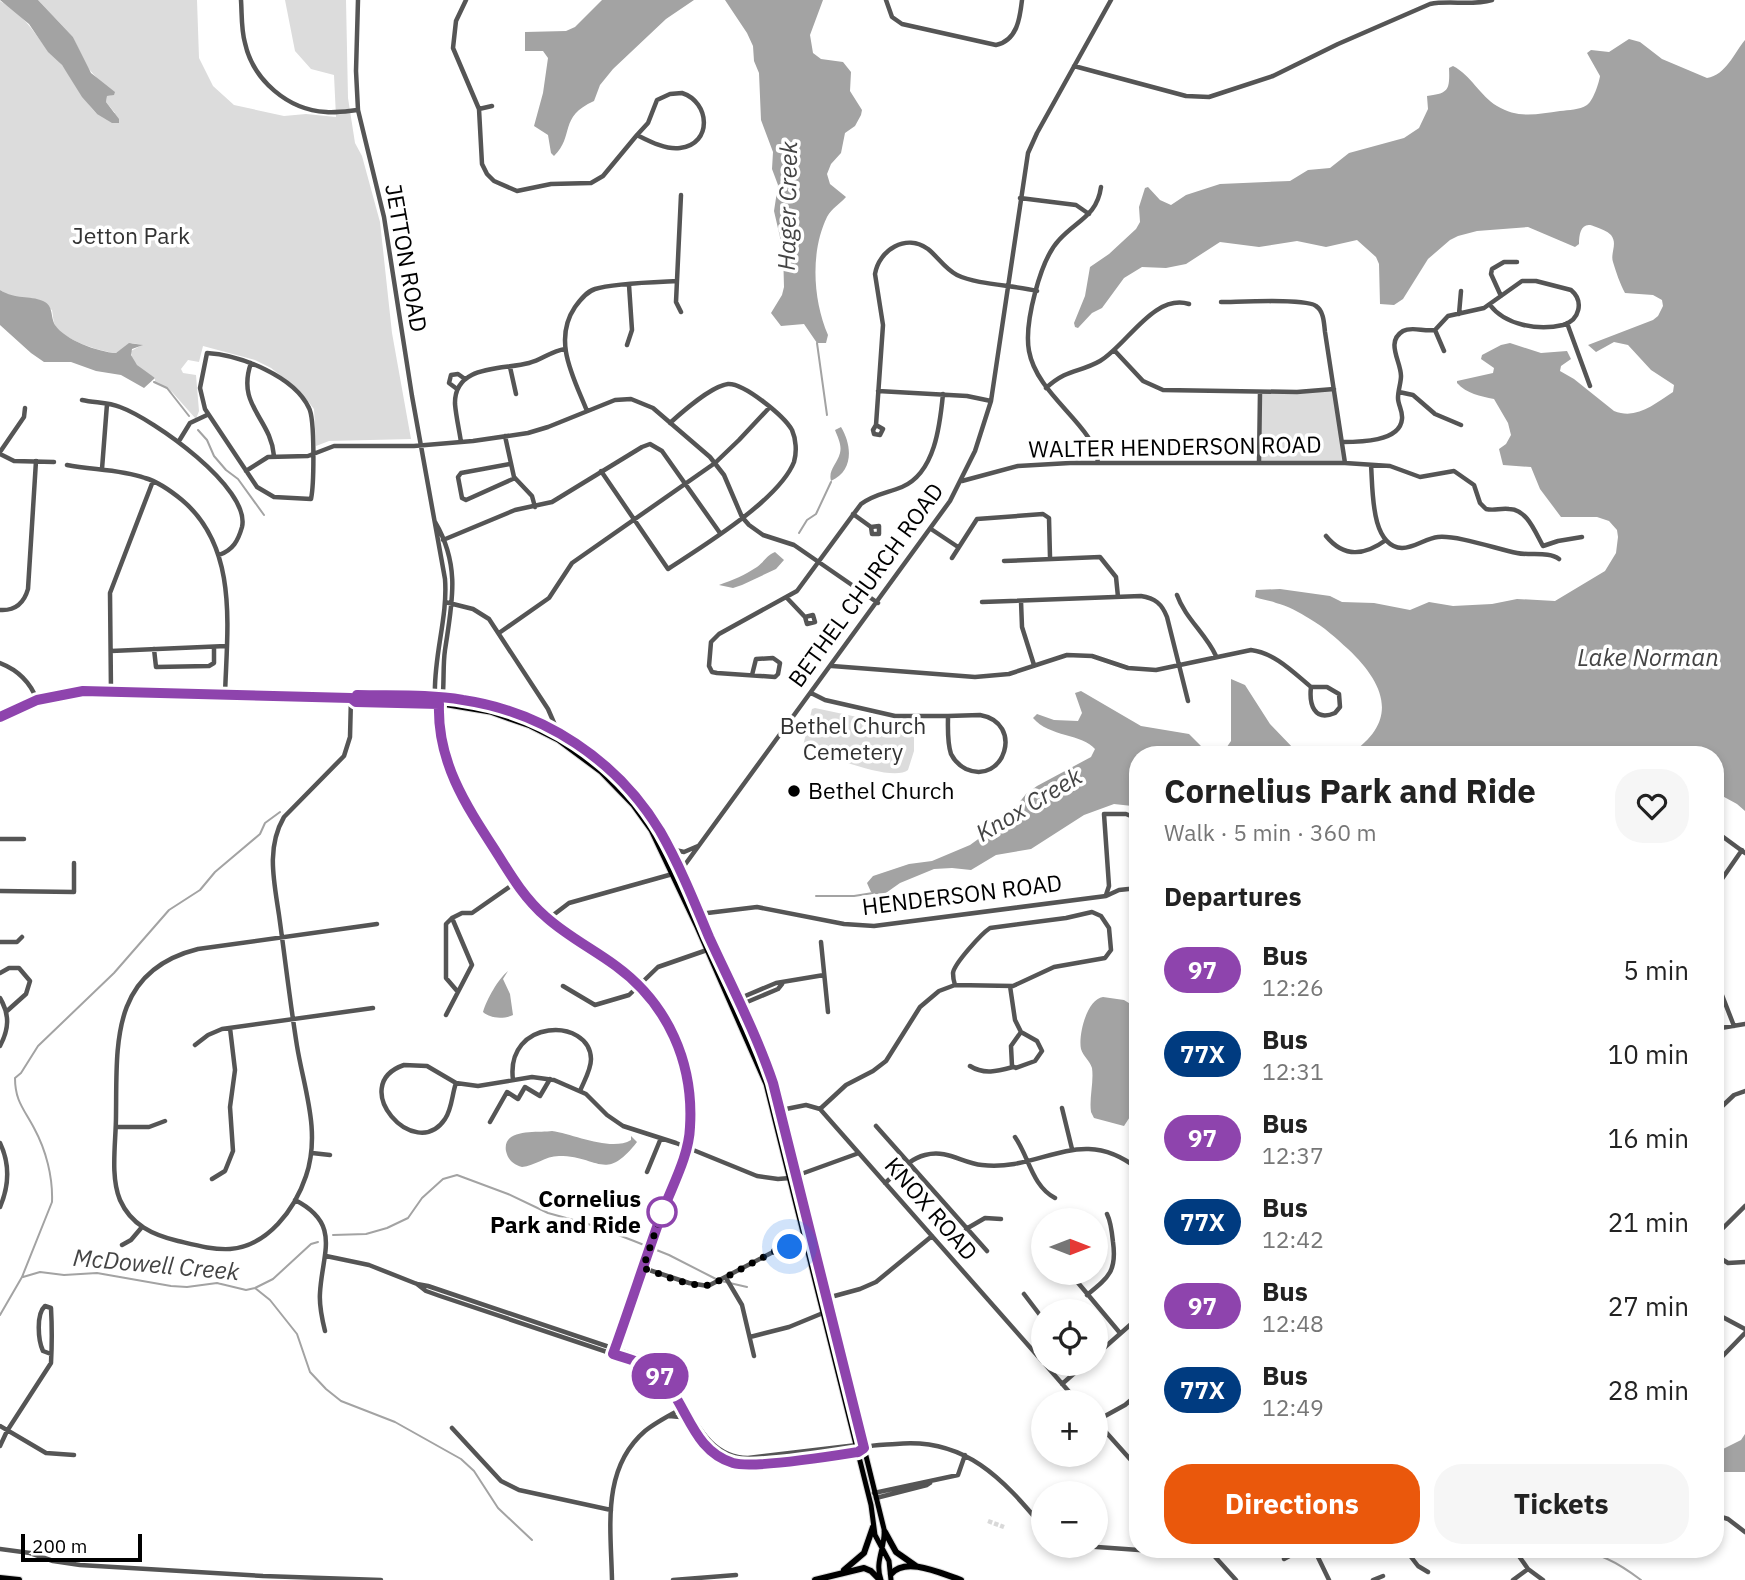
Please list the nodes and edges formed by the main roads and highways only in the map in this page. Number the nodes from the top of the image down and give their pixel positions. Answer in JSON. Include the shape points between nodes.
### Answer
{"nodes":[{"id":1,"x":351,"y":698,"type":"junction"},
{"id":2,"x":0,"y":717,"type":"edge"},
{"id":3,"x":579,"y":754,"type":"junction"},
{"id":4,"x":620,"y":779,"type":"junction"},
{"id":5,"x":676,"y":872,"type":"junction"},
{"id":6,"x":716,"y":968,"type":"junction"},
{"id":7,"x":739,"y":1002,"type":"junction"},
{"id":8,"x":751,"y":1045,"type":"junction"},
{"id":9,"x":773,"y":1083,"type":"junction"},
{"id":10,"x":792,"y":1175,"type":"junction"},
{"id":11,"x":809,"y":1255,"type":"junction"},
{"id":12,"x":827,"y":1298,"type":"junction"},
{"id":13,"x":824,"y":1317,"type":"junction"},
{"id":14,"x":840,"y":1351,"type":"junction"},
{"id":15,"x":873,"y":1527,"type":"junction"},
{"id":16,"x":885,"y":1532,"type":"junction"},
{"id":17,"x":882,"y":1549,"type":"junction"},
{"id":18,"x":918,"y":1567,"type":"junction"},
{"id":19,"x":839,"y":1573,"type":"junction"},
{"id":20,"x":891,"y":1577,"type":"edge"},
{"id":21,"x":0,"y":1579,"type":"edge"},
{"id":22,"x":11,"y":1579,"type":"edge"},
{"id":23,"x":19,"y":1580,"type":"edge"},
{"id":24,"x":815,"y":1580,"type":"edge"},
{"id":25,"x":881,"y":1580,"type":"edge"},
{"id":26,"x":961,"y":1580,"type":"edge"}],
"edges":[{"from":1,"to":2,"type":"main road","via":[[83,691],[37,700]]},
{"from":1,"to":3,"type":"main road","via":[[356,702],[470,708],[512,719]]},
{"from":1,"to":4,"type":"main road","via":[[443,697],[487,704],[558,732]]},
{"from":3,"to":4,"type":"main road"},
{"from":3,"to":5,"type":"main road","via":[[633,805]]},
{"from":4,"to":5,"type":"main road","via":[[668,846]]},
{"from":5,"to":6,"type":"main road"},
{"from":5,"to":7,"type":"main road"},
{"from":6,"to":7,"type":"main road"},
{"from":6,"to":8,"type":"main road"},
{"from":7,"to":9,"type":"main road"},
{"from":8,"to":9,"type":"main road"},
{"from":8,"to":10,"type":"main road"},
{"from":9,"to":10,"type":"main road"},
{"from":10,"to":11,"type":"main road"},
{"from":10,"to":12,"type":"main road"},
{"from":11,"to":12,"type":"main road","via":[[822,1296]]},
{"from":11,"to":13,"type":"main road"},
{"from":12,"to":14,"type":"main road"},
{"from":13,"to":14,"type":"main road","via":[[827,1315]]},
{"from":13,"to":15,"type":"main road"},
{"from":14,"to":16,"type":"main road"},
{"from":15,"to":17,"type":"main road"},
{"from":15,"to":19,"type":"highway","via":[[864,1553]]},
{"from":16,"to":17,"type":"main road"},
{"from":16,"to":18,"type":"highway","via":[[896,1552]]},
{"from":17,"to":20,"type":"main road"},
{"from":17,"to":25,"type":"main road"},
{"from":18,"to":20,"type":"highway","via":[[900,1566]]},
{"from":18,"to":26,"type":"highway"},
{"from":19,"to":24,"type":"highway"},
{"from":19,"to":25,"type":"highway","via":[[864,1568]]},
{"from":21,"to":22,"type":"highway"},
{"from":22,"to":23,"type":"highway"}]}
